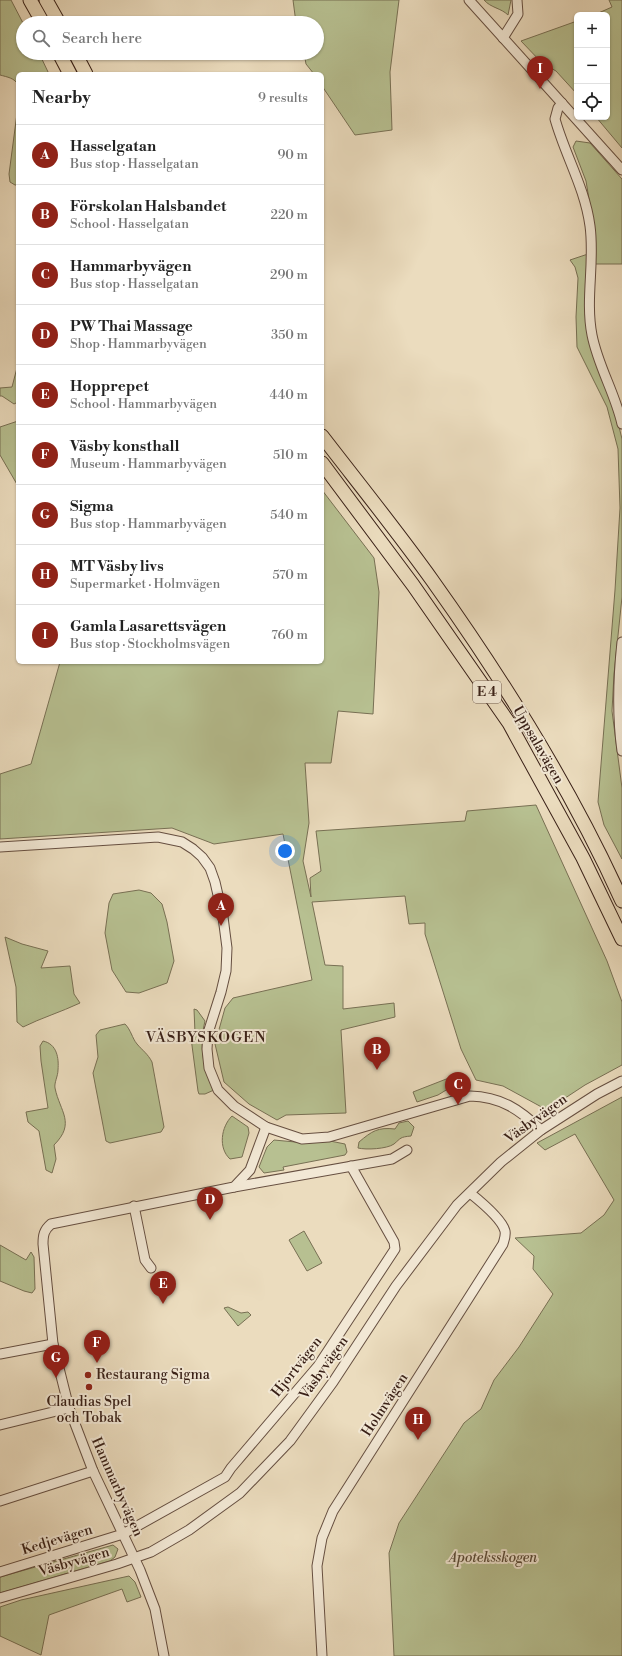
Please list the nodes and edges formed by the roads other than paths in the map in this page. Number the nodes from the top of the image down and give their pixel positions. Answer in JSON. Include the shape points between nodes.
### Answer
{"nodes":[{"id":1,"x":30,"y":0,"type":"edge"},
{"id":2,"x":46,"y":0,"type":"edge"},
{"id":3,"x":469,"y":0,"type":"edge"},
{"id":4,"x":517,"y":0,"type":"edge"},
{"id":5,"x":39,"y":16,"type":"edge"},
{"id":6,"x":55,"y":16,"type":"edge"},
{"id":7,"x":503,"y":38,"type":"junction"},
{"id":8,"x":63,"y":60,"type":"edge"},
{"id":9,"x":79,"y":60,"type":"edge"},
{"id":10,"x":69,"y":72,"type":"edge"},
{"id":11,"x":85,"y":72,"type":"edge"},
{"id":12,"x":562,"y":102,"type":"junction"},
{"id":13,"x":622,"y":170,"type":"edge"},
{"id":14,"x":622,"y":424,"type":"edge"},
{"id":15,"x":324,"y":439,"type":"edge"},
{"id":16,"x":324,"y":466,"type":"edge"},
{"id":17,"x":622,"y":642,"type":"edge"},
{"id":18,"x":622,"y":752,"type":"edge"},
{"id":19,"x":0,"y":847,"type":"edge"},
{"id":20,"x":622,"y":901,"type":"edge"},
{"id":21,"x":622,"y":940,"type":"edge"},
{"id":22,"x":622,"y":1081,"type":"edge"},
{"id":23,"x":266,"y":1127,"type":"junction"},
{"id":24,"x":540,"y":1130,"type":"junction"},
{"id":25,"x":407,"y":1150,"type":"dead end"},
{"id":26,"x":352,"y":1166,"type":"junction"},
{"id":27,"x":234,"y":1187,"type":"junction"},
{"id":28,"x":470,"y":1192,"type":"junction"},
{"id":29,"x":134,"y":1206,"type":"junction"},
{"id":30,"x":151,"y":1268,"type":"dead end"},
{"id":31,"x":53,"y":1344,"type":"junction"},
{"id":32,"x":0,"y":1354,"type":"edge"},
{"id":33,"x":69,"y":1408,"type":"junction"},
{"id":34,"x":0,"y":1425,"type":"edge"},
{"id":35,"x":93,"y":1471,"type":"junction"},
{"id":36,"x":0,"y":1501,"type":"edge"},
{"id":37,"x":123,"y":1534,"type":"junction"},
{"id":38,"x":135,"y":1558,"type":"junction"},
{"id":39,"x":0,"y":1572,"type":"edge"},
{"id":40,"x":0,"y":1598,"type":"edge"},
{"id":41,"x":164,"y":1656,"type":"edge"},
{"id":42,"x":322,"y":1656,"type":"edge"}],
"edges":[{"from":1,"to":5,"type":"highway"},
{"from":2,"to":6,"type":"highway"},
{"from":3,"to":7,"type":"street"},
{"from":4,"to":7,"type":"street","via":[[518,14]]},
{"from":7,"to":12,"type":"street"},
{"from":8,"to":10,"type":"highway"},
{"from":9,"to":11,"type":"highway"},
{"from":12,"to":13,"type":"street"},
{"from":12,"to":14,"type":"street","via":[[554,119],[580,185],[590,225],[592,334],[596,353],[611,388]]},
{"from":15,"to":20,"type":"highway","name":"Uppsalavägen","number":"E 4","via":[[432,580],[522,712],[600,852]]},
{"from":16,"to":21,"type":"highway","name":"Uppsalavägen","number":"E 4","via":[[413,586],[509,723],[583,858]]},
{"from":17,"to":18,"type":"street","via":[[618,679],[618,716]]},
{"from":19,"to":23,"type":"street","via":[[158,837],[182,842],[202,857],[210,868],[215,882],[227,948],[226,971],[208,1033],[206,1049],[209,1068],[218,1090],[234,1106]]},
{"from":22,"to":24,"type":"street","name":"Väsbyvägen"},
{"from":23,"to":24,"type":"street","via":[[302,1139],[329,1137],[470,1096],[486,1096],[502,1101],[518,1111]]},
{"from":23,"to":27,"type":"street","via":[[250,1170]]},
{"from":24,"to":28,"type":"street","name":"Väsbyvägen"},
{"from":25,"to":26,"type":"street","name":"Hammarbyvägen","via":[[392,1159]]},
{"from":26,"to":27,"type":"street","name":"Hammarbyvägen"},
{"from":26,"to":37,"type":"street","name":"Hjortvägen","via":[[394,1242],[395,1249],[392,1255],[318,1366],[225,1477]]},
{"from":27,"to":29,"type":"street","name":"Hammarbyvägen"},
{"from":28,"to":38,"type":"street","name":"Väsbyvägen","via":[[457,1205],[396,1286],[333,1382],[290,1441],[240,1493],[189,1530],[151,1552]]},
{"from":28,"to":42,"type":"street","name":"Holmvägen","via":[[502,1224],[505,1231],[503,1244],[333,1511],[322,1538],[317,1566]]},
{"from":29,"to":30,"type":"street","via":[[145,1260]]},
{"from":29,"to":31,"type":"street","name":"Hammarbyvägen","via":[[51,1224],[45,1230],[43,1244]]},
{"from":31,"to":32,"type":"street"},
{"from":31,"to":33,"type":"street","name":"Hammarbyvägen"},
{"from":33,"to":34,"type":"street"},
{"from":33,"to":35,"type":"street","name":"Hammarbyvägen"},
{"from":35,"to":36,"type":"street"},
{"from":35,"to":37,"type":"street","name":"Hammarbyvägen"},
{"from":37,"to":38,"type":"street","name":"Hammarbyvägen"},
{"from":37,"to":39,"type":"street","name":"Kedjevägen"},
{"from":38,"to":40,"type":"street","name":"Väsbyvägen"},
{"from":38,"to":41,"type":"street","name":"Hammarbyvägen","via":[[154,1608]]}]}
